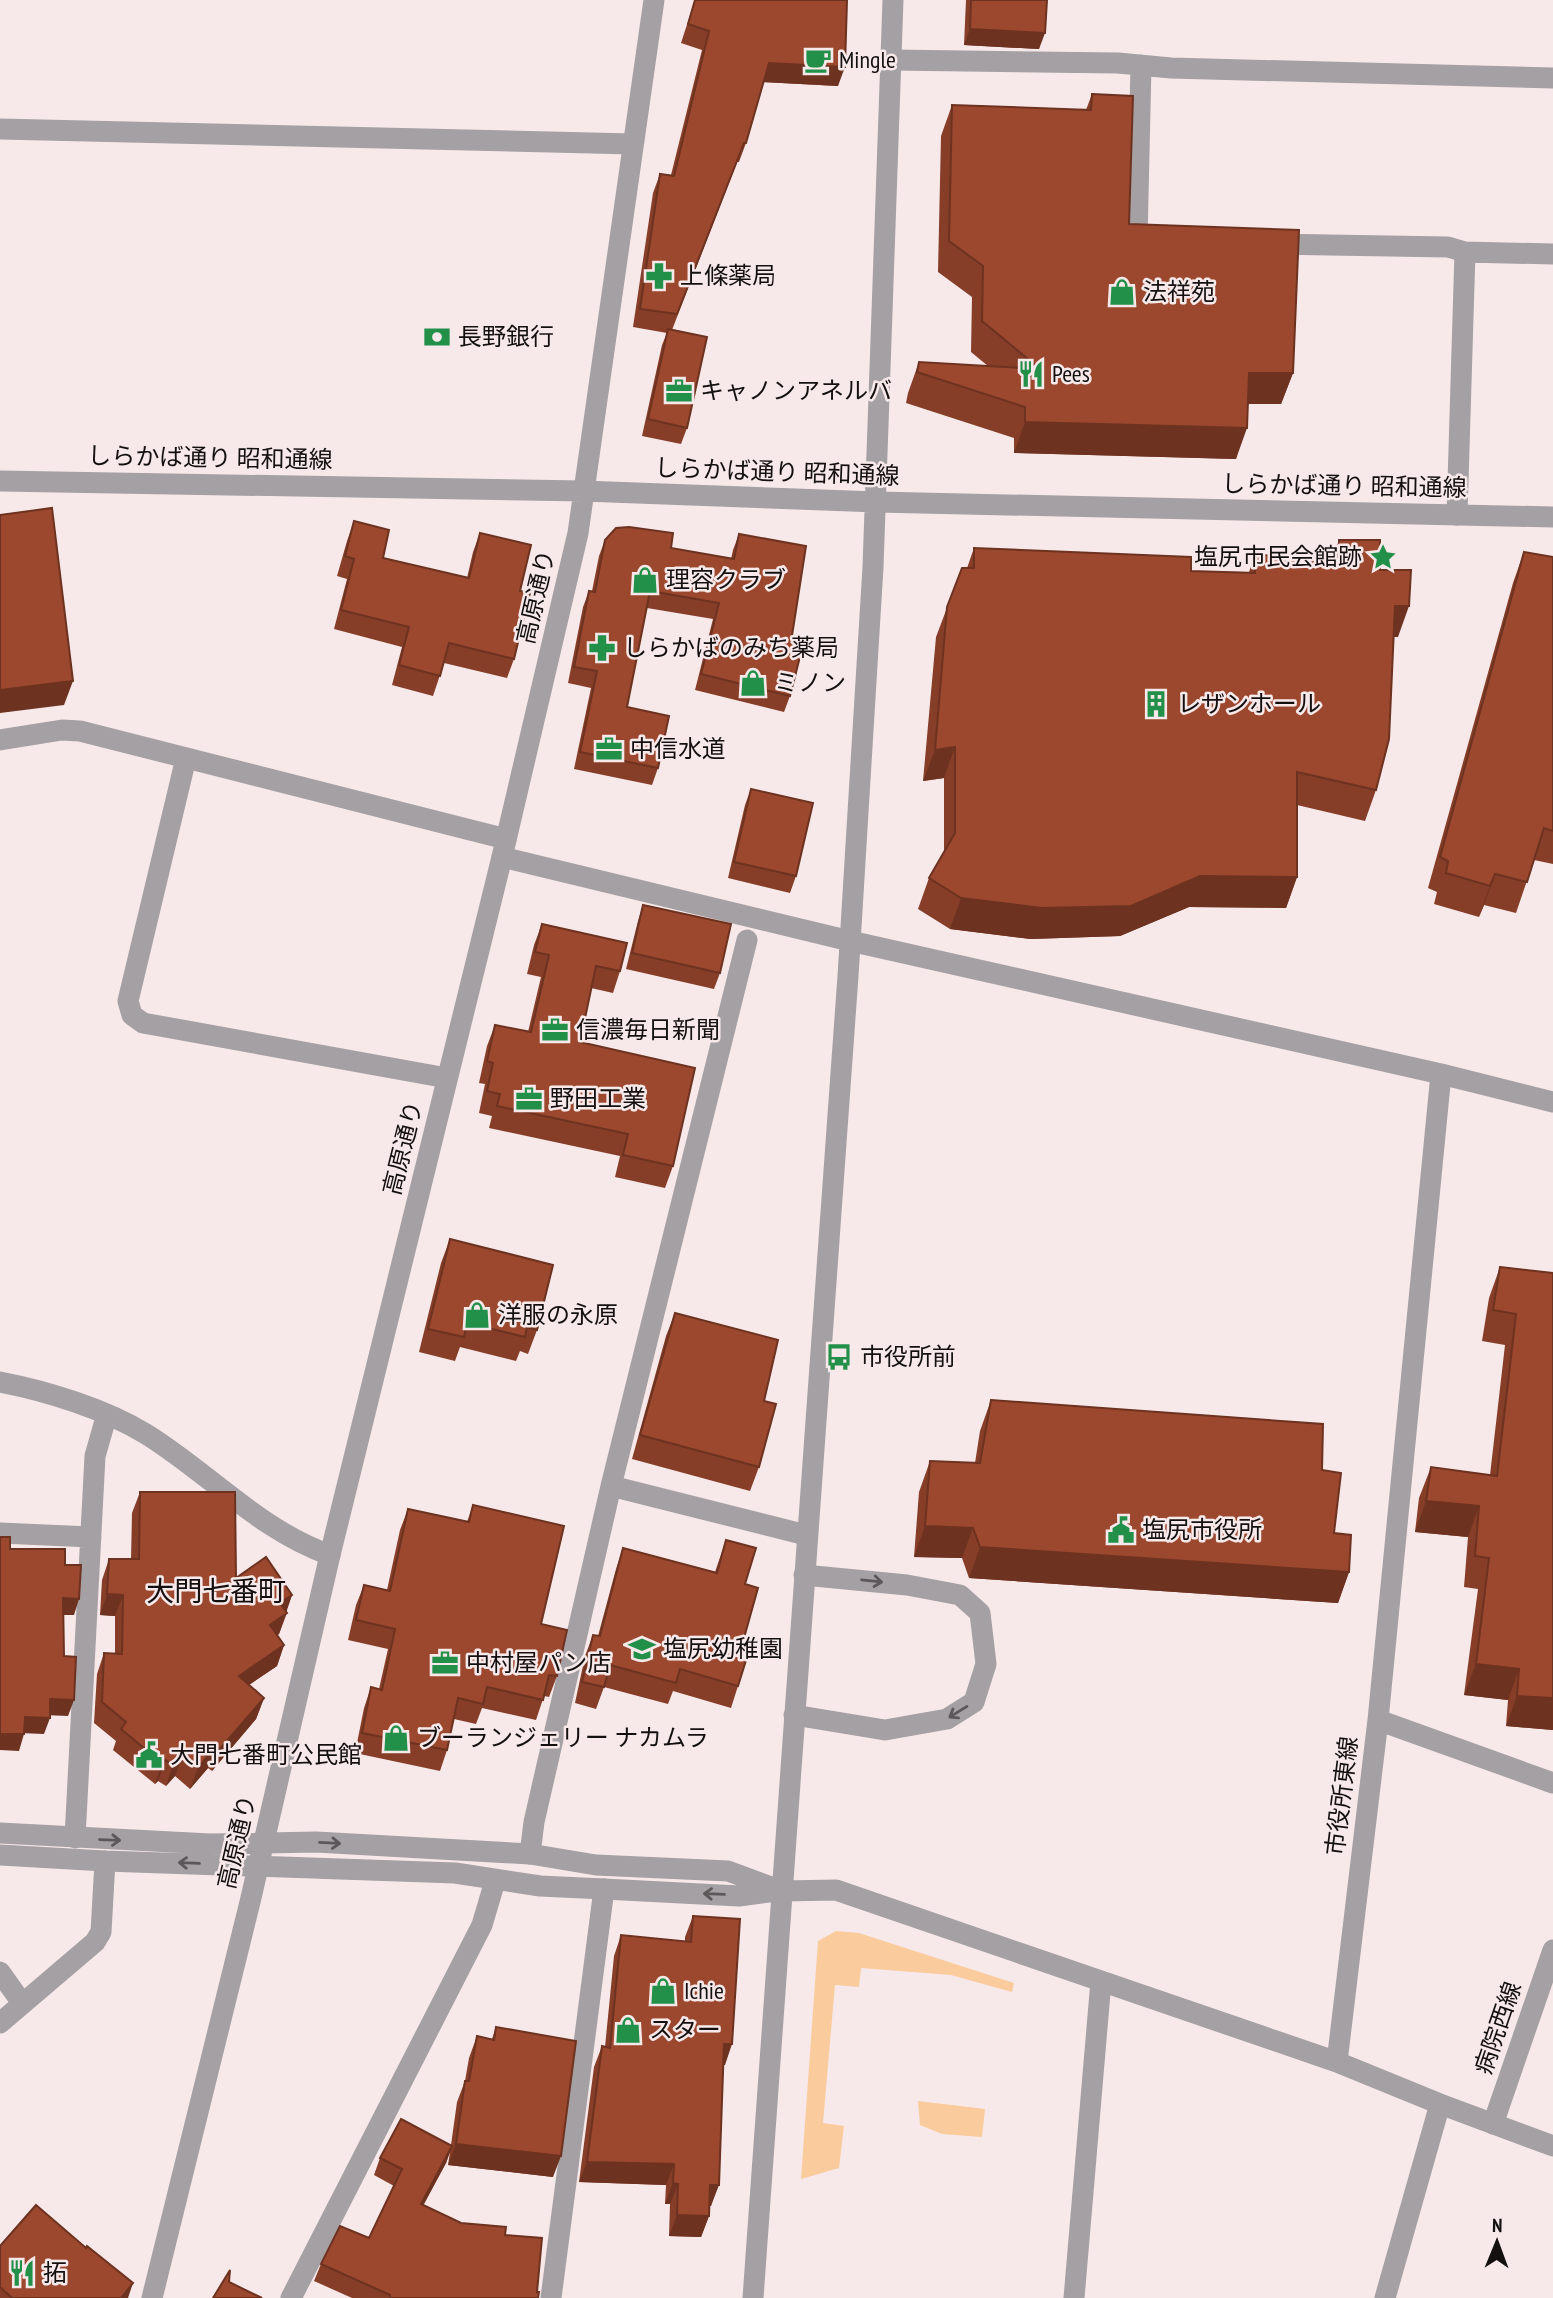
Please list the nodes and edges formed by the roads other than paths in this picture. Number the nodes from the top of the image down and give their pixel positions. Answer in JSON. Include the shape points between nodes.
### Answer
{"nodes":[{"id":1,"x":654,"y":0,"type":"edge"},
{"id":2,"x":893,"y":0,"type":"edge"},
{"id":3,"x":891,"y":60,"type":"junction"},
{"id":4,"x":1141,"y":65,"type":"junction"},
{"id":5,"x":1553,"y":78,"type":"edge"},
{"id":6,"x":0,"y":130,"type":"edge"},
{"id":7,"x":633,"y":144,"type":"junction"},
{"id":8,"x":1164,"y":241,"type":"edge"},
{"id":9,"x":1245,"y":243,"type":"edge"},
{"id":10,"x":1465,"y":252,"type":"junction"},
{"id":11,"x":1553,"y":254,"type":"edge"},
{"id":12,"x":0,"y":481,"type":"edge"},
{"id":13,"x":583,"y":491,"type":"junction"},
{"id":14,"x":877,"y":502,"type":"junction"},
{"id":15,"x":1457,"y":515,"type":"junction"},
{"id":16,"x":1553,"y":517,"type":"edge"},
{"id":17,"x":0,"y":740,"type":"edge"},
{"id":18,"x":186,"y":758,"type":"junction"},
{"id":19,"x":504,"y":848,"type":"junction"},
{"id":20,"x":747,"y":940,"type":"dead end"},
{"id":21,"x":850,"y":941,"type":"junction"},
{"id":22,"x":1441,"y":1074,"type":"junction"},
{"id":23,"x":447,"y":1078,"type":"junction"},
{"id":24,"x":1553,"y":1102,"type":"edge"},
{"id":25,"x":0,"y":1382,"type":"edge"},
{"id":26,"x":107,"y":1414,"type":"junction"},
{"id":27,"x":611,"y":1486,"type":"junction"},
{"id":28,"x":0,"y":1533,"type":"edge"},
{"id":29,"x":806,"y":1535,"type":"junction"},
{"id":30,"x":91,"y":1537,"type":"junction"},
{"id":31,"x":330,"y":1555,"type":"junction"},
{"id":32,"x":804,"y":1575,"type":"junction"},
{"id":33,"x":794,"y":1715,"type":"junction"},
{"id":34,"x":1378,"y":1720,"type":"junction"},
{"id":35,"x":1553,"y":1783,"type":"edge"},
{"id":36,"x":0,"y":1833,"type":"edge"},
{"id":37,"x":75,"y":1838,"type":"junction"},
{"id":38,"x":262,"y":1842,"type":"junction"},
{"id":39,"x":530,"y":1854,"type":"junction"},
{"id":40,"x":0,"y":1855,"type":"edge"},
{"id":41,"x":105,"y":1861,"type":"junction"},
{"id":42,"x":257,"y":1866,"type":"junction"},
{"id":43,"x":495,"y":1881,"type":"junction"},
{"id":44,"x":604,"y":1889,"type":"junction"},
{"id":45,"x":782,"y":1891,"type":"junction"},
{"id":46,"x":1553,"y":1950,"type":"edge"},
{"id":47,"x":0,"y":1972,"type":"edge"},
{"id":48,"x":1101,"y":1982,"type":"junction"},
{"id":49,"x":22,"y":2003,"type":"junction"},
{"id":50,"x":0,"y":2023,"type":"edge"},
{"id":51,"x":1337,"y":2062,"type":"junction"},
{"id":52,"x":1440,"y":2104,"type":"junction"},
{"id":53,"x":1493,"y":2124,"type":"junction"},
{"id":54,"x":1553,"y":2146,"type":"edge"},
{"id":55,"x":152,"y":2298,"type":"edge"},
{"id":56,"x":291,"y":2298,"type":"edge"},
{"id":57,"x":551,"y":2298,"type":"edge"},
{"id":58,"x":753,"y":2298,"type":"edge"},
{"id":59,"x":1074,"y":2298,"type":"edge"},
{"id":60,"x":1385,"y":2298,"type":"edge"}],
"edges":[{"from":1,"to":7,"type":"street","name":"高原通り"},
{"from":2,"to":3,"type":"street"},
{"from":3,"to":4,"type":"street"},
{"from":3,"to":14,"type":"street"},
{"from":4,"to":5,"type":"street"},
{"from":4,"to":8,"type":"street","via":[[1137,241]]},
{"from":6,"to":7,"type":"street"},
{"from":7,"to":13,"type":"street","name":"高原通り"},
{"from":9,"to":10,"type":"street","via":[[1448,247]]},
{"from":10,"to":11,"type":"street"},
{"from":10,"to":15,"type":"street"},
{"from":12,"to":13,"type":"street","name":"しらかば通り 昭和通線"},
{"from":13,"to":14,"type":"street","name":"しらかば通り 昭和通線"},
{"from":13,"to":19,"type":"street","name":"高原通り","via":[[578,533]]},
{"from":14,"to":15,"type":"street","name":"しらかば通り 昭和通線"},
{"from":14,"to":21,"type":"street"},
{"from":15,"to":16,"type":"street","name":"しらかば通り 昭和通線"},
{"from":17,"to":18,"type":"street","via":[[71,729]]},
{"from":18,"to":19,"type":"street"},
{"from":18,"to":23,"type":"street","via":[[128,1001],[132,1015],[143,1023]]},
{"from":19,"to":21,"type":"street"},
{"from":19,"to":23,"type":"street","name":"高原通り"},
{"from":20,"to":27,"type":"street"},
{"from":21,"to":22,"type":"street"},
{"from":21,"to":29,"type":"street"},
{"from":22,"to":24,"type":"street"},
{"from":22,"to":34,"type":"street"},
{"from":23,"to":31,"type":"street","name":"高原通り"},
{"from":25,"to":26,"type":"street"},
{"from":26,"to":30,"type":"street","via":[[96,1456]]},
{"from":26,"to":31,"type":"street","via":[[146,1434],[269,1525]]},
{"from":27,"to":29,"type":"street"},
{"from":27,"to":39,"type":"street"},
{"from":28,"to":30,"type":"street"},
{"from":29,"to":32,"type":"street"},
{"from":30,"to":37,"type":"street"},
{"from":31,"to":38,"type":"street","name":"高原通り"},
{"from":32,"to":33,"type":"street"},
{"from":32,"to":33,"type":"street","one_way":true,"via":[[960,1595],[980,1613],[986,1664],[974,1702],[947,1719],[885,1730]]},
{"from":33,"to":45,"type":"street"},
{"from":34,"to":35,"type":"street","name":"市役所東線"},
{"from":34,"to":51,"type":"street","name":"市役所東線"},
{"from":36,"to":37,"type":"street"},
{"from":37,"to":38,"type":"street","one_way":true},
{"from":38,"to":39,"type":"street","one_way":true},
{"from":38,"to":42,"type":"street","name":"高原通り"},
{"from":39,"to":45,"type":"street","via":[[596,1865],[728,1871]]},
{"from":40,"to":41,"type":"street"},
{"from":42,"to":41,"type":"street","one_way":true},
{"from":41,"to":49,"type":"street","via":[[101,1932]]},
{"from":42,"to":43,"type":"street","via":[[455,1874]]},
{"from":42,"to":55,"type":"street","name":"高原通り"},
{"from":43,"to":44,"type":"street"},
{"from":43,"to":56,"type":"street","via":[[482,1925]]},
{"from":45,"to":44,"type":"street","one_way":true,"via":[[739,1896]]},
{"from":44,"to":57,"type":"street"},
{"from":45,"to":48,"type":"street","via":[[836,1890]]},
{"from":45,"to":58,"type":"street"},
{"from":46,"to":53,"type":"street","name":"病院西線"},
{"from":47,"to":49,"type":"street"},
{"from":48,"to":51,"type":"street"},
{"from":48,"to":59,"type":"street"},
{"from":49,"to":50,"type":"street"},
{"from":51,"to":52,"type":"street"},
{"from":52,"to":53,"type":"street"},
{"from":52,"to":60,"type":"street"},
{"from":53,"to":54,"type":"street"}]}
